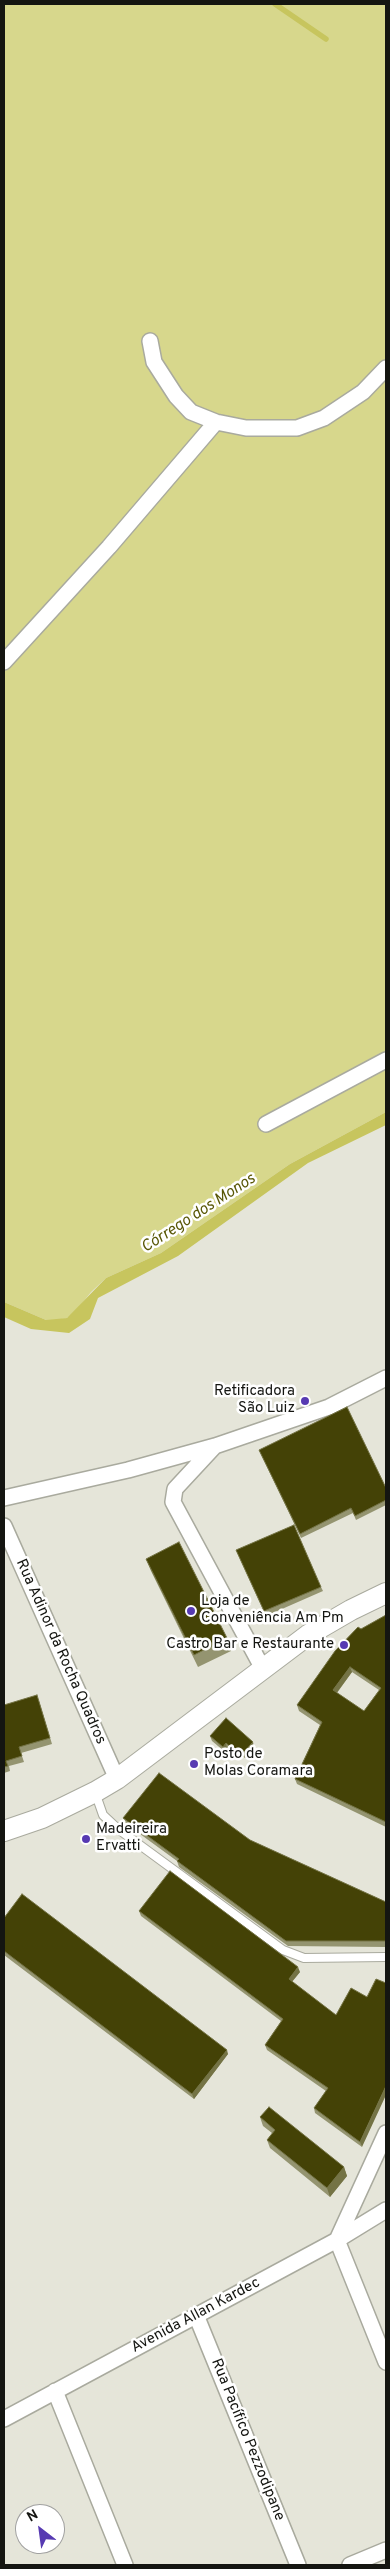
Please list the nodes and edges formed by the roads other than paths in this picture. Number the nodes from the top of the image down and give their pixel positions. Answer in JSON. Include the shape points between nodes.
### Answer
{"nodes":[{"id":1,"x":150,"y":340,"type":"dead end"},
{"id":2,"x":386,"y":368,"type":"edge"},
{"id":3,"x":216,"y":422,"type":"junction"},
{"id":4,"x":4,"y":662,"type":"edge"},
{"id":5,"x":386,"y":1060,"type":"edge"},
{"id":6,"x":266,"y":1124,"type":"dead end"},
{"id":7,"x":386,"y":1378,"type":"edge"},
{"id":8,"x":215,"y":1446,"type":"junction"},
{"id":9,"x":4,"y":1498,"type":"edge"},
{"id":10,"x":4,"y":1526,"type":"edge"},
{"id":11,"x":386,"y":1593,"type":"edge"},
{"id":12,"x":263,"y":1669,"type":"junction"},
{"id":13,"x":117,"y":1778,"type":"junction"},
{"id":14,"x":95,"y":1792,"type":"junction"},
{"id":15,"x":4,"y":1831,"type":"edge"},
{"id":16,"x":386,"y":1957,"type":"edge"},
{"id":17,"x":386,"y":2134,"type":"edge"},
{"id":18,"x":386,"y":2210,"type":"edge"},
{"id":19,"x":337,"y":2240,"type":"junction"},
{"id":20,"x":196,"y":2315,"type":"junction"},
{"id":21,"x":386,"y":2362,"type":"edge"},
{"id":22,"x":55,"y":2391,"type":"junction"},
{"id":23,"x":4,"y":2419,"type":"edge"},
{"id":24,"x":386,"y":2550,"type":"edge"},
{"id":25,"x":125,"y":2565,"type":"edge"},
{"id":26,"x":298,"y":2565,"type":"edge"},
{"id":27,"x":350,"y":2565,"type":"edge"}],
"edges":[{"from":1,"to":3,"type":"street","via":[[154,362],[176,396],[192,412]]},
{"from":2,"to":3,"type":"street","via":[[342,408],[297,428],[265,429]]},
{"from":3,"to":4,"type":"street","via":[[109,547]]},
{"from":5,"to":6,"type":"street"},
{"from":7,"to":8,"type":"street","via":[[329,1407]]},
{"from":8,"to":9,"type":"street"},
{"from":8,"to":12,"type":"street","via":[[175,1489],[173,1502]]},
{"from":10,"to":13,"type":"street","name":"Rua Adinor da Rocha Quadros"},
{"from":11,"to":12,"type":"main road","via":[[308,1635]]},
{"from":12,"to":13,"type":"main road"},
{"from":13,"to":14,"type":"main road"},
{"from":14,"to":15,"type":"main road","via":[[42,1818]]},
{"from":14,"to":16,"type":"lane","via":[[103,1815],[118,1828],[282,1950],[304,1958]]},
{"from":17,"to":19,"type":"street"},
{"from":18,"to":19,"type":"street","name":"Avenida Allan Kardec"},
{"from":19,"to":20,"type":"street","name":"Avenida Allan Kardec"},
{"from":19,"to":21,"type":"street"},
{"from":20,"to":22,"type":"street","name":"Avenida Allan Kardec"},
{"from":20,"to":26,"type":"street","name":"Rua Pacífico Pezzodipane"},
{"from":22,"to":23,"type":"street","name":"Avenida Allan Kardec"},
{"from":22,"to":25,"type":"street"},
{"from":24,"to":27,"type":"street"}]}
